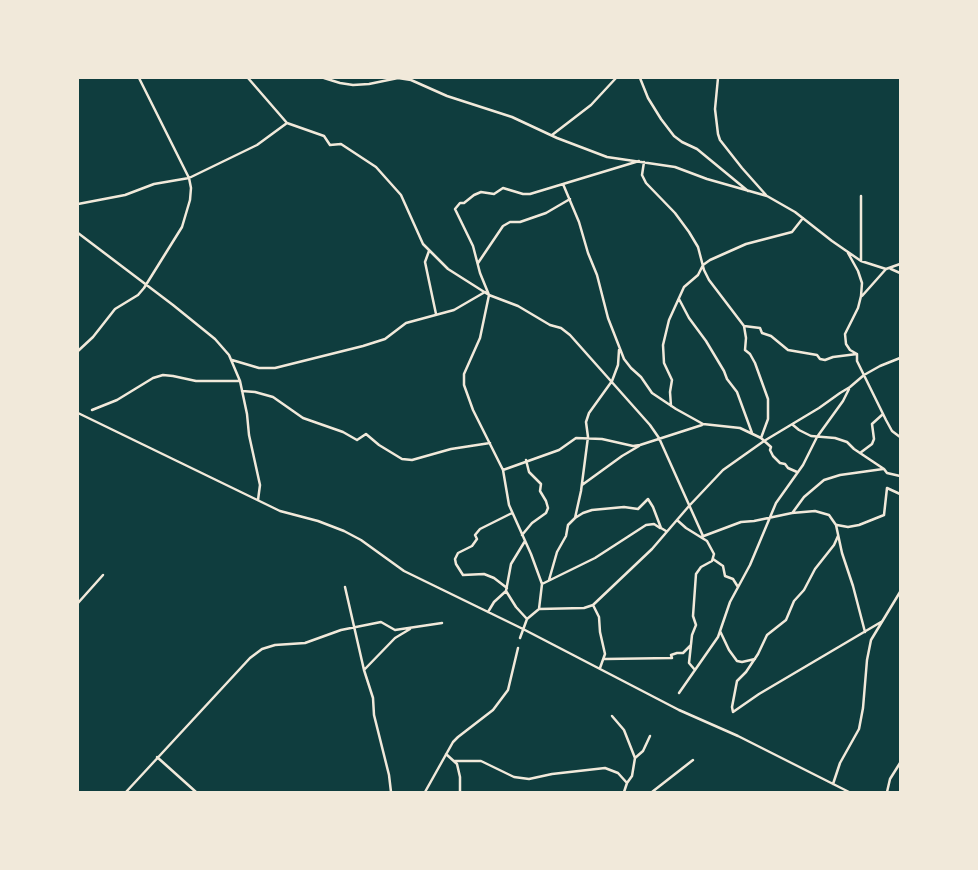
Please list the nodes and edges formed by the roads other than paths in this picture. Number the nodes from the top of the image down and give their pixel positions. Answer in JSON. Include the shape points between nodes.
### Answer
{"nodes":[{"id":1,"x":139,"y":78,"type":"edge"},
{"id":2,"x":248,"y":78,"type":"edge"},
{"id":3,"x":324,"y":78,"type":"edge"},
{"id":4,"x":616,"y":78,"type":"edge"},
{"id":5,"x":640,"y":78,"type":"edge"},
{"id":6,"x":718,"y":78,"type":"edge"},
{"id":7,"x":287,"y":123,"type":"junction"},
{"id":8,"x":551,"y":135,"type":"junction"},
{"id":9,"x":639,"y":161,"type":"junction"},
{"id":10,"x":644,"y":162,"type":"junction"},
{"id":11,"x":189,"y":178,"type":"junction"},
{"id":12,"x":564,"y":184,"type":"junction"},
{"id":13,"x":749,"y":192,"type":"junction"},
{"id":14,"x":767,"y":196,"type":"junction"},
{"id":15,"x":861,"y":196,"type":"dead end"},
{"id":16,"x":570,"y":199,"type":"junction"},
{"id":17,"x":78,"y":204,"type":"edge"},
{"id":18,"x":803,"y":218,"type":"junction"},
{"id":19,"x":78,"y":233,"type":"edge"},
{"id":20,"x":429,"y":251,"type":"junction"},
{"id":21,"x":847,"y":252,"type":"junction"},
{"id":22,"x":862,"y":261,"type":"junction"},
{"id":23,"x":478,"y":264,"type":"junction"},
{"id":24,"x":900,"y":264,"type":"edge"},
{"id":25,"x":702,"y":265,"type":"junction"},
{"id":26,"x":886,"y":269,"type":"junction"},
{"id":27,"x":891,"y":269,"type":"junction"},
{"id":28,"x":900,"y":273,"type":"edge"},
{"id":29,"x":147,"y":284,"type":"junction"},
{"id":30,"x":485,"y":292,"type":"junction"},
{"id":31,"x":490,"y":295,"type":"junction"},
{"id":32,"x":861,"y":296,"type":"junction"},
{"id":33,"x":678,"y":298,"type":"junction"},
{"id":34,"x":436,"y":315,"type":"junction"},
{"id":35,"x":744,"y":326,"type":"junction"},
{"id":36,"x":619,"y":348,"type":"junction"},
{"id":37,"x":78,"y":351,"type":"edge"},
{"id":38,"x":857,"y":354,"type":"junction"},
{"id":39,"x":900,"y":358,"type":"edge"},
{"id":40,"x":231,"y":360,"type":"junction"},
{"id":41,"x":864,"y":375,"type":"junction"},
{"id":42,"x":612,"y":381,"type":"junction"},
{"id":43,"x":240,"y":382,"type":"junction"},
{"id":44,"x":850,"y":387,"type":"junction"},
{"id":45,"x":242,"y":391,"type":"junction"},
{"id":46,"x":671,"y":406,"type":"junction"},
{"id":47,"x":92,"y":410,"type":"dead end"},
{"id":48,"x":78,"y":413,"type":"edge"},
{"id":49,"x":883,"y":414,"type":"junction"},
{"id":50,"x":703,"y":424,"type":"junction"},
{"id":51,"x":793,"y":424,"type":"junction"},
{"id":52,"x":752,"y":433,"type":"junction"},
{"id":53,"x":588,"y":437,"type":"junction"},
{"id":54,"x":817,"y":437,"type":"junction"},
{"id":55,"x":900,"y":437,"type":"edge"},
{"id":56,"x":659,"y":438,"type":"junction"},
{"id":57,"x":761,"y":438,"type":"junction"},
{"id":58,"x":764,"y":441,"type":"junction"},
{"id":59,"x":490,"y":442,"type":"junction"},
{"id":60,"x":640,"y":446,"type":"junction"},
{"id":61,"x":860,"y":453,"type":"junction"},
{"id":62,"x":526,"y":460,"type":"junction"},
{"id":63,"x":884,"y":469,"type":"junction"},
{"id":64,"x":502,"y":470,"type":"junction"},
{"id":65,"x":797,"y":472,"type":"junction"},
{"id":66,"x":900,"y":476,"type":"edge"},
{"id":67,"x":582,"y":485,"type":"junction"},
{"id":68,"x":900,"y":494,"type":"edge"},
{"id":69,"x":258,"y":500,"type":"junction"},
{"id":70,"x":689,"y":506,"type":"junction"},
{"id":71,"x":792,"y":512,"type":"junction"},
{"id":72,"x":512,"y":513,"type":"junction"},
{"id":73,"x":770,"y":516,"type":"junction"},
{"id":74,"x":575,"y":518,"type":"junction"},
{"id":75,"x":677,"y":520,"type":"junction"},
{"id":76,"x":837,"y":525,"type":"dead end"},
{"id":77,"x":661,"y":528,"type":"junction"},
{"id":78,"x":666,"y":531,"type":"junction"},
{"id":79,"x":522,"y":535,"type":"junction"},
{"id":80,"x":702,"y":536,"type":"junction"},
{"id":81,"x":838,"y":536,"type":"junction"},
{"id":82,"x":525,"y":541,"type":"junction"},
{"id":83,"x":713,"y":558,"type":"junction"},
{"id":84,"x":104,"y":574,"type":"dead end"},
{"id":85,"x":550,"y":580,"type":"junction"},
{"id":86,"x":542,"y":584,"type":"junction"},
{"id":87,"x":345,"y":587,"type":"dead end"},
{"id":88,"x":738,"y":587,"type":"junction"},
{"id":89,"x":506,"y":589,"type":"junction"},
{"id":90,"x":900,"y":592,"type":"edge"},
{"id":91,"x":78,"y":603,"type":"edge"},
{"id":92,"x":593,"y":605,"type":"junction"},
{"id":93,"x":539,"y":609,"type":"junction"},
{"id":94,"x":488,"y":612,"type":"junction"},
{"id":95,"x":527,"y":619,"type":"junction"},
{"id":96,"x":881,"y":622,"type":"junction"},
{"id":97,"x":442,"y":623,"type":"dead end"},
{"id":98,"x":355,"y":628,"type":"junction"},
{"id":99,"x":414,"y":628,"type":"junction"},
{"id":100,"x":523,"y":629,"type":"junction"},
{"id":101,"x":720,"y":631,"type":"junction"},
{"id":102,"x":864,"y":632,"type":"junction"},
{"id":103,"x":520,"y":638,"type":"dead end"},
{"id":104,"x":692,"y":644,"type":"junction"},
{"id":105,"x":518,"y":648,"type":"dead end"},
{"id":106,"x":605,"y":659,"type":"junction"},
{"id":107,"x":755,"y":659,"type":"junction"},
{"id":108,"x":600,"y":668,"type":"junction"},
{"id":109,"x":364,"y":670,"type":"junction"},
{"id":110,"x":695,"y":670,"type":"junction"},
{"id":111,"x":679,"y":693,"type":"dead end"},
{"id":112,"x":612,"y":716,"type":"dead end"},
{"id":113,"x":650,"y":736,"type":"dead end"},
{"id":114,"x":446,"y":754,"type":"junction"},
{"id":115,"x":157,"y":757,"type":"junction"},
{"id":116,"x":635,"y":758,"type":"junction"},
{"id":117,"x":693,"y":760,"type":"dead end"},
{"id":118,"x":454,"y":761,"type":"junction"},
{"id":119,"x":900,"y":763,"type":"edge"},
{"id":120,"x":627,"y":783,"type":"junction"},
{"id":121,"x":833,"y":784,"type":"junction"},
{"id":122,"x":126,"y":792,"type":"edge"},
{"id":123,"x":196,"y":792,"type":"edge"},
{"id":124,"x":391,"y":792,"type":"edge"},
{"id":125,"x":425,"y":792,"type":"edge"},
{"id":126,"x":460,"y":792,"type":"edge"},
{"id":127,"x":624,"y":792,"type":"edge"},
{"id":128,"x":652,"y":792,"type":"edge"},
{"id":129,"x":849,"y":792,"type":"edge"},
{"id":130,"x":887,"y":792,"type":"edge"}],
"edges":[{"from":1,"to":11,"type":"street"},
{"from":2,"to":7,"type":"street"},
{"from":3,"to":8,"type":"street","via":[[353,84],[398,78],[411,80]]},
{"from":4,"to":8,"type":"street","via":[[591,105]]},
{"from":5,"to":13,"type":"street","via":[[648,98],[674,136],[697,149]]},
{"from":6,"to":14,"type":"street","via":[[715,109],[720,140]]},
{"from":7,"to":11,"type":"street","via":[[257,145]]},
{"from":7,"to":20,"type":"street","via":[[324,136],[330,145],[341,144],[376,167],[401,195]]},
{"from":8,"to":9,"type":"street","via":[[607,157]]},
{"from":9,"to":10,"type":"street"},
{"from":9,"to":12,"type":"street"},
{"from":10,"to":13,"type":"street","via":[[675,167]]},
{"from":10,"to":25,"type":"street","via":[[642,175],[646,183],[689,232],[698,247]]},
{"from":11,"to":17,"type":"street"},
{"from":11,"to":29,"type":"street","via":[[190,200],[182,228]]},
{"from":12,"to":16,"type":"street"},
{"from":12,"to":23,"type":"street","via":[[530,194],[503,188],[494,194],[481,192],[460,203],[455,209]]},
{"from":13,"to":14,"type":"street"},
{"from":14,"to":18,"type":"street"},
{"from":15,"to":22,"type":"street"},
{"from":16,"to":23,"type":"street","via":[[546,214],[503,226]]},
{"from":16,"to":36,"type":"street"},
{"from":18,"to":21,"type":"street"},
{"from":18,"to":25,"type":"street","via":[[792,232],[746,244]]},
{"from":19,"to":29,"type":"street"},
{"from":20,"to":30,"type":"street","via":[[448,269]]},
{"from":20,"to":34,"type":"street","via":[[425,262]]},
{"from":21,"to":22,"type":"street"},
{"from":21,"to":32,"type":"street","via":[[862,283]]},
{"from":22,"to":26,"type":"street"},
{"from":23,"to":31,"type":"street"},
{"from":24,"to":27,"type":"street"},
{"from":25,"to":33,"type":"street","via":[[698,275],[684,287]]},
{"from":25,"to":35,"type":"street","via":[[709,280]]},
{"from":26,"to":27,"type":"street"},
{"from":26,"to":32,"type":"street"},
{"from":27,"to":28,"type":"street"},
{"from":29,"to":37,"type":"street","via":[[138,295],[115,309]]},
{"from":29,"to":40,"type":"street","via":[[216,339]]},
{"from":30,"to":31,"type":"street"},
{"from":30,"to":34,"type":"street","via":[[463,306]]},
{"from":31,"to":42,"type":"street","via":[[566,331]]},
{"from":31,"to":59,"type":"street","via":[[480,338],[463,379],[467,395]]},
{"from":32,"to":38,"type":"street","via":[[845,334],[850,350]]},
{"from":33,"to":46,"type":"street","via":[[663,345],[664,363],[672,380]]},
{"from":33,"to":52,"type":"street","via":[[739,396]]},
{"from":34,"to":40,"type":"street","via":[[406,323],[373,343],[275,368],[259,368]]},
{"from":35,"to":38,"type":"street","via":[[760,328],[762,333],[788,350],[817,355],[820,359]]},
{"from":35,"to":57,"type":"street","via":[[745,350],[755,363],[768,399],[768,419]]},
{"from":36,"to":42,"type":"street","via":[[618,365]]},
{"from":36,"to":46,"type":"street","via":[[652,393]]},
{"from":38,"to":41,"type":"street"},
{"from":39,"to":41,"type":"street"},
{"from":40,"to":43,"type":"street"},
{"from":41,"to":44,"type":"street"},
{"from":41,"to":49,"type":"street"},
{"from":42,"to":53,"type":"street","via":[[589,413],[586,422]]},
{"from":42,"to":56,"type":"street"},
{"from":43,"to":45,"type":"street"},
{"from":43,"to":47,"type":"street","via":[[196,381],[163,375]]},
{"from":44,"to":51,"type":"street"},
{"from":44,"to":54,"type":"street"},
{"from":45,"to":59,"type":"street","via":[[273,397],[303,418],[357,440],[366,434],[402,459],[412,460]]},
{"from":45,"to":69,"type":"street","via":[[260,485]]},
{"from":46,"to":50,"type":"street"},
{"from":48,"to":69,"type":"street"},
{"from":49,"to":55,"type":"street"},
{"from":49,"to":61,"type":"street","via":[[872,424],[872,444]]},
{"from":50,"to":52,"type":"street","via":[[740,428]]},
{"from":50,"to":56,"type":"street"},
{"from":51,"to":54,"type":"street"},
{"from":51,"to":58,"type":"street"},
{"from":52,"to":57,"type":"street"},
{"from":53,"to":60,"type":"street"},
{"from":53,"to":62,"type":"street","via":[[576,438],[558,450]]},
{"from":53,"to":67,"type":"street"},
{"from":54,"to":61,"type":"street","via":[[841,439]]},
{"from":54,"to":65,"type":"street"},
{"from":56,"to":60,"type":"street"},
{"from":56,"to":70,"type":"street"},
{"from":57,"to":58,"type":"street"},
{"from":58,"to":65,"type":"street","via":[[780,463]]},
{"from":58,"to":70,"type":"street","via":[[723,470]]},
{"from":59,"to":64,"type":"street"},
{"from":60,"to":67,"type":"street"},
{"from":61,"to":63,"type":"street"},
{"from":62,"to":64,"type":"street"},
{"from":62,"to":79,"type":"street","via":[[529,472],[541,484],[540,491],[548,508]]},
{"from":63,"to":66,"type":"street"},
{"from":63,"to":71,"type":"street","via":[[824,480],[804,496]]},
{"from":64,"to":72,"type":"street"},
{"from":65,"to":73,"type":"street"},
{"from":67,"to":74,"type":"street"},
{"from":68,"to":76,"type":"street","via":[[887,488],[884,515],[859,525]]},
{"from":69,"to":94,"type":"street","via":[[280,511],[344,531],[404,571]]},
{"from":70,"to":75,"type":"street"},
{"from":70,"to":80,"type":"street"},
{"from":71,"to":73,"type":"street"},
{"from":71,"to":81,"type":"street","via":[[826,514],[836,524]]},
{"from":72,"to":79,"type":"street"},
{"from":72,"to":89,"type":"street","via":[[480,529],[472,546],[458,553],[455,559],[463,575],[484,574]]},
{"from":73,"to":80,"type":"street"},
{"from":73,"to":88,"type":"street"},
{"from":74,"to":77,"type":"street","via":[[592,510],[638,509],[648,499]]},
{"from":74,"to":85,"type":"street","via":[[568,525],[559,546]]},
{"from":75,"to":78,"type":"street"},
{"from":75,"to":80,"type":"street"},
{"from":77,"to":78,"type":"street"},
{"from":77,"to":85,"type":"street","via":[[654,524],[646,525],[595,558]]},
{"from":78,"to":92,"type":"street"},
{"from":79,"to":82,"type":"street"},
{"from":80,"to":83,"type":"street","via":[[712,548]]},
{"from":81,"to":102,"type":"street"},
{"from":81,"to":107,"type":"street","via":[[794,601],[786,620],[767,635]]},
{"from":82,"to":86,"type":"street"},
{"from":82,"to":89,"type":"street","via":[[511,564]]},
{"from":83,"to":88,"type":"street","via":[[723,566],[724,576],[733,579]]},
{"from":83,"to":104,"type":"street","via":[[696,574],[693,616],[696,625]]},
{"from":84,"to":91,"type":"street"},
{"from":85,"to":86,"type":"street"},
{"from":86,"to":93,"type":"street"},
{"from":87,"to":98,"type":"street"},
{"from":88,"to":101,"type":"street"},
{"from":89,"to":94,"type":"street"},
{"from":89,"to":95,"type":"street","via":[[516,608]]},
{"from":90,"to":96,"type":"street"},
{"from":92,"to":93,"type":"street"},
{"from":92,"to":106,"type":"street","via":[[599,617]]},
{"from":93,"to":95,"type":"street"},
{"from":94,"to":100,"type":"street"},
{"from":95,"to":100,"type":"street"},
{"from":96,"to":102,"type":"street"},
{"from":96,"to":121,"type":"street","via":[[869,647],[858,729]]},
{"from":97,"to":99,"type":"street"},
{"from":98,"to":99,"type":"street","via":[[381,622],[395,630]]},
{"from":98,"to":109,"type":"street"},
{"from":98,"to":115,"type":"street","via":[[305,643],[262,649]]},
{"from":99,"to":109,"type":"street","via":[[395,638]]},
{"from":100,"to":103,"type":"street"},
{"from":100,"to":108,"type":"street"},
{"from":101,"to":107,"type":"street","via":[[737,661]]},
{"from":101,"to":110,"type":"street"},
{"from":102,"to":107,"type":"street","via":[[733,712],[736,683]]},
{"from":104,"to":106,"type":"street","via":[[672,658]]},
{"from":104,"to":110,"type":"street","via":[[690,663]]},
{"from":105,"to":114,"type":"street","via":[[508,690],[494,710],[458,737]]},
{"from":106,"to":108,"type":"street"},
{"from":108,"to":121,"type":"street"},
{"from":109,"to":124,"type":"street"},
{"from":110,"to":111,"type":"street"},
{"from":112,"to":116,"type":"street","via":[[624,730]]},
{"from":113,"to":116,"type":"street","via":[[643,751]]},
{"from":114,"to":118,"type":"street"},
{"from":114,"to":125,"type":"street"},
{"from":115,"to":122,"type":"street"},
{"from":115,"to":123,"type":"street"},
{"from":116,"to":120,"type":"street","via":[[632,776]]},
{"from":117,"to":128,"type":"street"},
{"from":118,"to":120,"type":"street","via":[[481,761],[514,777],[529,779],[605,768],[618,773]]},
{"from":118,"to":126,"type":"street","via":[[459,770]]},
{"from":119,"to":130,"type":"street","via":[[892,774]]},
{"from":120,"to":127,"type":"street"},
{"from":121,"to":129,"type":"street"}]}
